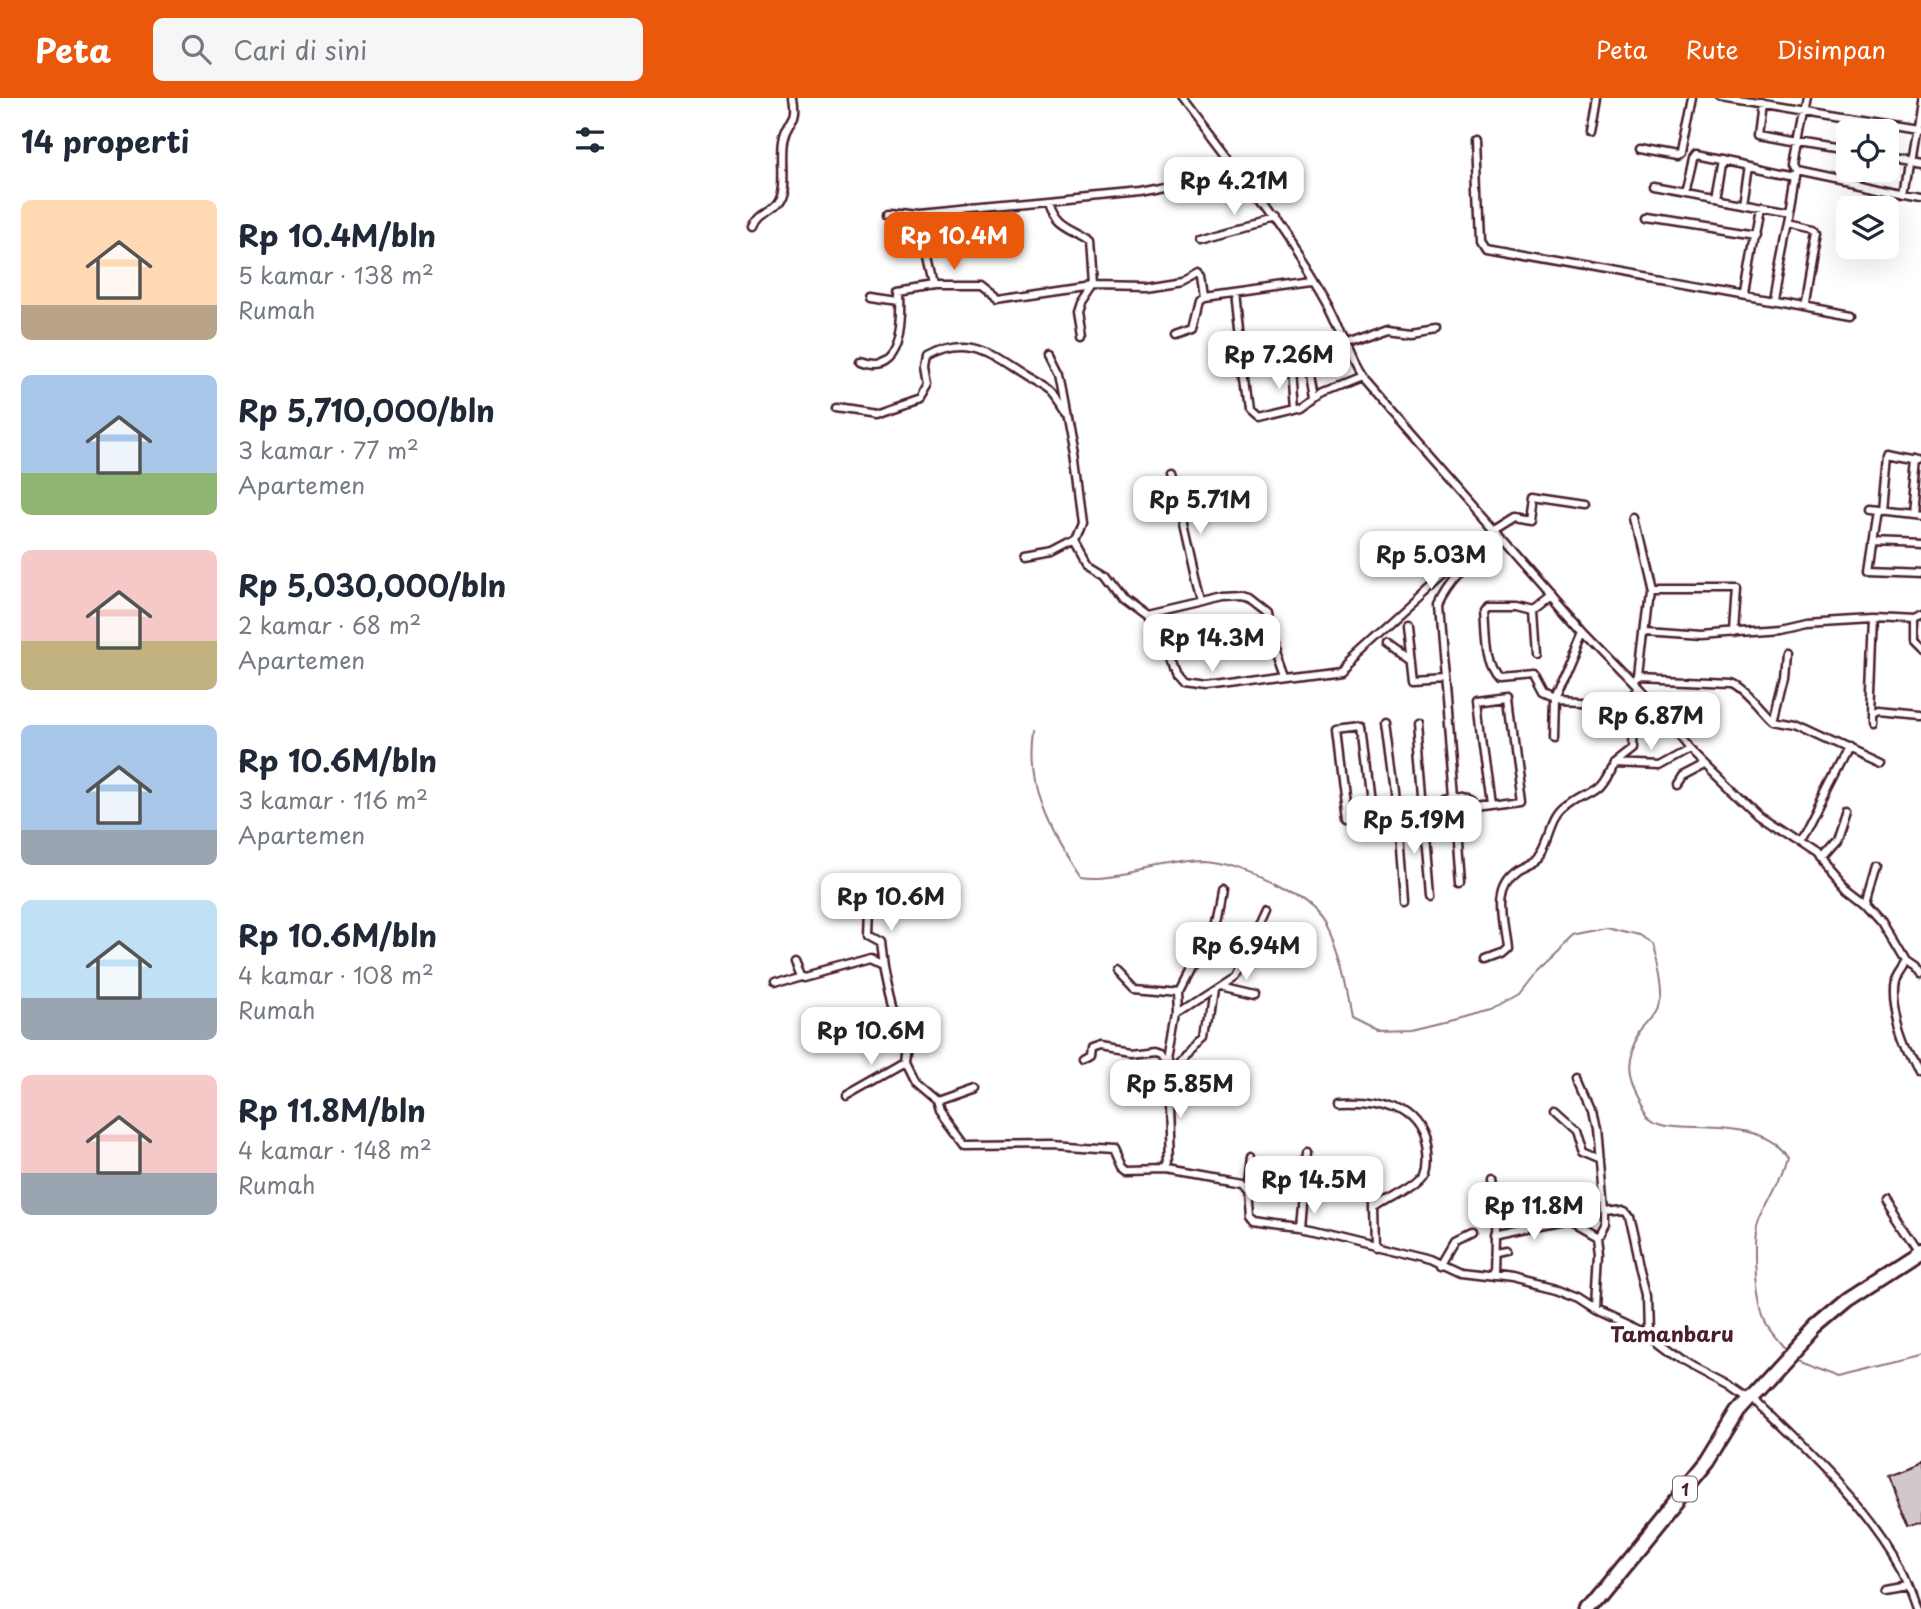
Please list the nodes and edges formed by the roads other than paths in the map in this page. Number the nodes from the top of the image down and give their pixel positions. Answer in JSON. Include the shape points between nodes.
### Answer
{"nodes":[{"id":1,"x":793,"y":98,"type":"edge"},
{"id":2,"x":1182,"y":98,"type":"edge"},
{"id":3,"x":1596,"y":98,"type":"edge"},
{"id":4,"x":1692,"y":98,"type":"edge"},
{"id":5,"x":1721,"y":98,"type":"edge"},
{"id":6,"x":1807,"y":98,"type":"edge"},
{"id":7,"x":1910,"y":98,"type":"edge"},
{"id":8,"x":1920,"y":99,"type":"edge"},
{"id":9,"x":1761,"y":104,"type":"junction"},
{"id":10,"x":1804,"y":112,"type":"junction"},
{"id":11,"x":1918,"y":130,"type":"edge"},
{"id":12,"x":1590,"y":133,"type":"dead end"},
{"id":13,"x":1476,"y":140,"type":"dead end"},
{"id":14,"x":1799,"y":142,"type":"junction"},
{"id":15,"x":1836,"y":149,"type":"edge"},
{"id":16,"x":1639,"y":150,"type":"dead end"},
{"id":17,"x":1899,"y":159,"type":"edge"},
{"id":18,"x":1723,"y":160,"type":"junction"},
{"id":19,"x":1910,"y":161,"type":"junction"},
{"id":20,"x":1921,"y":163,"type":"edge"},
{"id":21,"x":1749,"y":166,"type":"junction"},
{"id":22,"x":1796,"y":173,"type":"junction"},
{"id":23,"x":1239,"y":174,"type":"junction"},
{"id":24,"x":1653,"y":187,"type":"dead end"},
{"id":25,"x":1685,"y":193,"type":"junction"},
{"id":26,"x":1904,"y":193,"type":"junction"},
{"id":27,"x":1921,"y":195,"type":"edge"},
{"id":28,"x":1715,"y":198,"type":"junction"},
{"id":29,"x":1743,"y":202,"type":"junction"},
{"id":30,"x":1046,"y":203,"type":"junction"},
{"id":31,"x":1760,"y":207,"type":"junction"},
{"id":32,"x":889,"y":211,"type":"dead end"},
{"id":33,"x":1790,"y":212,"type":"junction"},
{"id":34,"x":918,"y":214,"type":"junction"},
{"id":35,"x":1273,"y":218,"type":"junction"},
{"id":36,"x":1648,"y":218,"type":"dead end"},
{"id":37,"x":1788,"y":223,"type":"junction"},
{"id":38,"x":751,"y":227,"type":"dead end"},
{"id":39,"x":1756,"y":235,"type":"junction"},
{"id":40,"x":1201,"y":238,"type":"dead end"},
{"id":41,"x":1312,"y":283,"type":"junction"},
{"id":42,"x":934,"y":285,"type":"junction"},
{"id":43,"x":1092,"y":286,"type":"junction"},
{"id":44,"x":1237,"y":294,"type":"junction"},
{"id":45,"x":1745,"y":294,"type":"junction"},
{"id":46,"x":872,"y":295,"type":"dead end"},
{"id":47,"x":1205,"y":298,"type":"junction"},
{"id":48,"x":900,"y":299,"type":"junction"},
{"id":49,"x":1773,"y":299,"type":"junction"},
{"id":50,"x":1804,"y":304,"type":"junction"},
{"id":51,"x":1852,"y":315,"type":"dead end"},
{"id":52,"x":1437,"y":328,"type":"dead end"},
{"id":53,"x":1176,"y":335,"type":"dead end"},
{"id":54,"x":1081,"y":337,"type":"dead end"},
{"id":55,"x":1343,"y":345,"type":"junction"},
{"id":56,"x":1049,"y":354,"type":"dead end"},
{"id":57,"x":858,"y":362,"type":"dead end"},
{"id":58,"x":1310,"y":368,"type":"dead end"},
{"id":59,"x":1292,"y":370,"type":"dead end"},
{"id":60,"x":1360,"y":377,"type":"junction"},
{"id":61,"x":1315,"y":397,"type":"junction"},
{"id":62,"x":839,"y":407,"type":"dead end"},
{"id":63,"x":1295,"y":409,"type":"junction"},
{"id":64,"x":1067,"y":416,"type":"junction"},
{"id":65,"x":1919,"y":461,"type":"edge"},
{"id":66,"x":1172,"y":474,"type":"dead end"},
{"id":67,"x":1588,"y":507,"type":"dead end"},
{"id":68,"x":1877,"y":510,"type":"junction"},
{"id":69,"x":1912,"y":514,"type":"junction"},
{"id":70,"x":1921,"y":515,"type":"edge"},
{"id":71,"x":1633,"y":518,"type":"dead end"},
{"id":72,"x":1494,"y":530,"type":"junction"},
{"id":73,"x":1501,"y":537,"type":"junction"},
{"id":74,"x":1873,"y":541,"type":"junction"},
{"id":75,"x":1076,"y":542,"type":"junction"},
{"id":76,"x":1921,"y":543,"type":"edge"},
{"id":77,"x":1024,"y":559,"type":"dead end"},
{"id":78,"x":1921,"y":572,"type":"edge"},
{"id":79,"x":1650,"y":589,"type":"junction"},
{"id":80,"x":1550,"y":594,"type":"junction"},
{"id":81,"x":1201,"y":603,"type":"junction"},
{"id":82,"x":1534,"y":607,"type":"junction"},
{"id":83,"x":1147,"y":616,"type":"junction"},
{"id":84,"x":1921,"y":617,"type":"edge"},
{"id":85,"x":1874,"y":619,"type":"junction"},
{"id":86,"x":1912,"y":621,"type":"junction"},
{"id":87,"x":1406,"y":627,"type":"dead end"},
{"id":88,"x":1583,"y":631,"type":"junction"},
{"id":89,"x":1647,"y":631,"type":"junction"},
{"id":90,"x":1734,"y":633,"type":"junction"},
{"id":91,"x":1388,"y":644,"type":"dead end"},
{"id":92,"x":1786,"y":652,"type":"dead end"},
{"id":93,"x":1921,"y":652,"type":"edge"},
{"id":94,"x":1537,"y":654,"type":"dead end"},
{"id":95,"x":1410,"y":660,"type":"junction"},
{"id":96,"x":1286,"y":676,"type":"junction"},
{"id":97,"x":1445,"y":678,"type":"junction"},
{"id":98,"x":1638,"y":685,"type":"junction"},
{"id":99,"x":1553,"y":701,"type":"junction"},
{"id":100,"x":1603,"y":703,"type":"dead end"},
{"id":101,"x":1870,"y":715,"type":"junction"},
{"id":102,"x":1921,"y":716,"type":"edge"},
{"id":103,"x":1772,"y":720,"type":"junction"},
{"id":104,"x":1387,"y":723,"type":"dead end"},
{"id":105,"x":1417,"y":723,"type":"dead end"},
{"id":106,"x":1870,"y":724,"type":"dead end"},
{"id":107,"x":1552,"y":736,"type":"dead end"},
{"id":108,"x":1847,"y":748,"type":"junction"},
{"id":109,"x":1690,"y":749,"type":"junction"},
{"id":110,"x":1878,"y":763,"type":"dead end"},
{"id":111,"x":1614,"y":764,"type":"junction"},
{"id":112,"x":1705,"y":765,"type":"junction"},
{"id":113,"x":1677,"y":785,"type":"dead end"},
{"id":114,"x":1455,"y":795,"type":"junction"},
{"id":115,"x":1490,"y":806,"type":"junction"},
{"id":116,"x":1474,"y":808,"type":"junction"},
{"id":117,"x":1845,"y":810,"type":"dead end"},
{"id":118,"x":1442,"y":812,"type":"junction"},
{"id":119,"x":1425,"y":814,"type":"junction"},
{"id":120,"x":1398,"y":816,"type":"junction"},
{"id":121,"x":1372,"y":818,"type":"junction"},
{"id":122,"x":1457,"y":827,"type":"junction"},
{"id":123,"x":1799,"y":842,"type":"junction"},
{"id":124,"x":1820,"y":857,"type":"junction"},
{"id":125,"x":1877,"y":865,"type":"dead end"},
{"id":126,"x":1461,"y":883,"type":"dead end"},
{"id":127,"x":1220,"y":888,"type":"dead end"},
{"id":128,"x":1431,"y":897,"type":"dead end"},
{"id":129,"x":1866,"y":902,"type":"junction"},
{"id":130,"x":1404,"y":905,"type":"dead end"},
{"id":131,"x":894,"y":907,"type":"dead end"},
{"id":132,"x":1265,"y":908,"type":"dead end"},
{"id":133,"x":1211,"y":940,"type":"junction"},
{"id":134,"x":1248,"y":951,"type":"junction"},
{"id":135,"x":1291,"y":955,"type":"dead end"},
{"id":136,"x":794,"y":960,"type":"dead end"},
{"id":137,"x":1482,"y":960,"type":"dead end"},
{"id":138,"x":1906,"y":962,"type":"junction"},
{"id":139,"x":884,"y":964,"type":"junction"},
{"id":140,"x":1118,"y":969,"type":"dead end"},
{"id":141,"x":1921,"y":972,"type":"edge"},
{"id":142,"x":802,"y":975,"type":"junction"},
{"id":143,"x":771,"y":984,"type":"dead end"},
{"id":144,"x":1217,"y":988,"type":"junction"},
{"id":145,"x":1176,"y":991,"type":"junction"},
{"id":146,"x":1254,"y":995,"type":"dead end"},
{"id":147,"x":1177,"y":1013,"type":"junction"},
{"id":148,"x":1167,"y":1058,"type":"junction"},
{"id":149,"x":1084,"y":1062,"type":"dead end"},
{"id":150,"x":906,"y":1063,"type":"junction"},
{"id":151,"x":1166,"y":1070,"type":"junction"},
{"id":152,"x":1919,"y":1072,"type":"dead end"},
{"id":153,"x":1580,"y":1077,"type":"dead end"},
{"id":154,"x":974,"y":1088,"type":"dead end"},
{"id":155,"x":848,"y":1096,"type":"dead end"},
{"id":156,"x":1340,"y":1100,"type":"dead end"},
{"id":157,"x":937,"y":1101,"type":"junction"},
{"id":158,"x":1553,"y":1110,"type":"dead end"},
{"id":159,"x":1308,"y":1153,"type":"dead end"},
{"id":160,"x":1249,"y":1157,"type":"dead end"},
{"id":161,"x":1600,"y":1160,"type":"junction"},
{"id":162,"x":1169,"y":1169,"type":"junction"},
{"id":163,"x":1307,"y":1169,"type":"junction"},
{"id":164,"x":1492,"y":1178,"type":"dead end"},
{"id":165,"x":1245,"y":1189,"type":"junction"},
{"id":166,"x":1884,"y":1201,"type":"dead end"},
{"id":167,"x":1376,"y":1207,"type":"junction"},
{"id":168,"x":1604,"y":1211,"type":"junction"},
{"id":169,"x":1301,"y":1227,"type":"junction"},
{"id":170,"x":1472,"y":1234,"type":"dead end"},
{"id":171,"x":1493,"y":1237,"type":"junction"},
{"id":172,"x":1597,"y":1237,"type":"junction"},
{"id":173,"x":1375,"y":1247,"type":"junction"},
{"id":174,"x":1506,"y":1253,"type":"dead end"},
{"id":175,"x":1920,"y":1254,"type":"edge"},
{"id":176,"x":1495,"y":1255,"type":"junction"},
{"id":177,"x":1442,"y":1266,"type":"junction"},
{"id":178,"x":1493,"y":1277,"type":"junction"},
{"id":179,"x":1596,"y":1310,"type":"junction"},
{"id":180,"x":1648,"y":1334,"type":"junction"},
{"id":181,"x":1750,"y":1398,"type":"junction"},
{"id":182,"x":1908,"y":1584,"type":"junction"},
{"id":183,"x":1883,"y":1588,"type":"dead end"},
{"id":184,"x":1588,"y":1609,"type":"edge"},
{"id":185,"x":1918,"y":1609,"type":"edge"}],
"edges":[{"from":1,"to":38,"type":"street","via":[[795,117],[782,145],[778,198],[755,217]]},
{"from":2,"to":23,"type":"street"},
{"from":3,"to":12,"type":"street"},
{"from":4,"to":16,"type":"street","via":[[1681,155]]},
{"from":5,"to":9,"type":"street"},
{"from":6,"to":10,"type":"street"},
{"from":7,"to":8,"type":"street"},
{"from":8,"to":11,"type":"street"},
{"from":9,"to":10,"type":"street"},
{"from":9,"to":14,"type":"street","via":[[1757,136]]},
{"from":10,"to":11,"type":"street"},
{"from":10,"to":14,"type":"street"},
{"from":11,"to":19,"type":"street"},
{"from":13,"to":45,"type":"street","via":[[1480,241],[1485,249]]},
{"from":14,"to":15,"type":"street"},
{"from":14,"to":22,"type":"street"},
{"from":17,"to":19,"type":"street"},
{"from":18,"to":21,"type":"street"},
{"from":18,"to":25,"type":"street","via":[[1694,156]]},
{"from":18,"to":28,"type":"street"},
{"from":19,"to":20,"type":"street"},
{"from":19,"to":26,"type":"street"},
{"from":21,"to":22,"type":"street"},
{"from":21,"to":29,"type":"street"},
{"from":22,"to":26,"type":"street"},
{"from":22,"to":33,"type":"street"},
{"from":23,"to":30,"type":"street","via":[[1141,193]]},
{"from":23,"to":35,"type":"street"},
{"from":24,"to":25,"type":"street"},
{"from":25,"to":28,"type":"street"},
{"from":26,"to":27,"type":"street"},
{"from":28,"to":29,"type":"street"},
{"from":29,"to":31,"type":"street"},
{"from":30,"to":34,"type":"street"},
{"from":30,"to":43,"type":"street","via":[[1051,218],[1089,242]]},
{"from":31,"to":33,"type":"street"},
{"from":31,"to":39,"type":"street"},
{"from":32,"to":34,"type":"street"},
{"from":33,"to":37,"type":"street"},
{"from":34,"to":42,"type":"street"},
{"from":35,"to":40,"type":"street"},
{"from":35,"to":41,"type":"street"},
{"from":36,"to":39,"type":"street"},
{"from":37,"to":49,"type":"street"},
{"from":37,"to":50,"type":"street","via":[[1816,230]]},
{"from":39,"to":45,"type":"street"},
{"from":41,"to":44,"type":"street"},
{"from":41,"to":55,"type":"street","via":[[1329,309]]},
{"from":42,"to":43,"type":"street","via":[[979,285],[998,300]]},
{"from":42,"to":48,"type":"street","via":[[900,291]]},
{"from":43,"to":47,"type":"street","via":[[1143,287],[1181,281],[1198,272]]},
{"from":43,"to":54,"type":"street","via":[[1077,313]]},
{"from":44,"to":47,"type":"street"},
{"from":44,"to":63,"type":"street","via":[[1250,411],[1258,418]]},
{"from":45,"to":49,"type":"street"},
{"from":46,"to":48,"type":"street"},
{"from":47,"to":53,"type":"street","via":[[1200,301],[1195,326]]},
{"from":48,"to":57,"type":"street","via":[[901,324],[891,355],[869,367]]},
{"from":49,"to":50,"type":"street"},
{"from":50,"to":51,"type":"street"},
{"from":52,"to":55,"type":"street","via":[[1384,330]]},
{"from":55,"to":60,"type":"street"},
{"from":56,"to":64,"type":"street","via":[[1059,374]]},
{"from":58,"to":61,"type":"street"},
{"from":59,"to":63,"type":"street"},
{"from":60,"to":61,"type":"street"},
{"from":60,"to":72,"type":"street"},
{"from":61,"to":63,"type":"street","via":[[1310,405]]},
{"from":62,"to":64,"type":"street","via":[[878,414],[921,398],[929,384],[928,357],[972,347],[993,354],[1050,389]]},
{"from":64,"to":75,"type":"street","via":[[1083,523]]},
{"from":65,"to":68,"type":"street","via":[[1888,455]]},
{"from":65,"to":69,"type":"street"},
{"from":66,"to":81,"type":"street"},
{"from":67,"to":72,"type":"street","via":[[1538,498],[1532,502],[1531,520],[1516,517]]},
{"from":68,"to":69,"type":"street"},
{"from":68,"to":74,"type":"street"},
{"from":69,"to":70,"type":"street"},
{"from":71,"to":79,"type":"street"},
{"from":72,"to":73,"type":"street"},
{"from":72,"to":96,"type":"street","via":[[1340,670]]},
{"from":73,"to":80,"type":"street"},
{"from":73,"to":97,"type":"street","via":[[1459,575],[1442,599],[1439,623]]},
{"from":74,"to":76,"type":"street"},
{"from":74,"to":78,"type":"street","via":[[1872,571]]},
{"from":75,"to":77,"type":"street","via":[[1053,554]]},
{"from":75,"to":83,"type":"street","via":[[1088,564],[1106,575],[1124,599]]},
{"from":79,"to":89,"type":"street"},
{"from":79,"to":90,"type":"street","via":[[1737,589]]},
{"from":80,"to":82,"type":"street"},
{"from":80,"to":88,"type":"street"},
{"from":81,"to":83,"type":"street"},
{"from":81,"to":96,"type":"street","via":[[1243,597],[1262,606]]},
{"from":82,"to":94,"type":"street"},
{"from":82,"to":99,"type":"street","via":[[1487,603],[1490,664],[1499,680],[1532,677],[1542,696]]},
{"from":83,"to":96,"type":"street","via":[[1182,685],[1214,688]]},
{"from":84,"to":86,"type":"street"},
{"from":85,"to":86,"type":"street"},
{"from":85,"to":90,"type":"street"},
{"from":85,"to":101,"type":"street"},
{"from":86,"to":93,"type":"street","via":[[1912,643]]},
{"from":87,"to":95,"type":"street"},
{"from":88,"to":98,"type":"street"},
{"from":88,"to":99,"type":"street"},
{"from":89,"to":90,"type":"street"},
{"from":89,"to":98,"type":"street"},
{"from":91,"to":95,"type":"street"},
{"from":92,"to":103,"type":"street"},
{"from":95,"to":97,"type":"street","via":[[1412,680]]},
{"from":97,"to":114,"type":"street"},
{"from":98,"to":103,"type":"street","via":[[1732,683],[1742,686]]},
{"from":98,"to":109,"type":"street"},
{"from":98,"to":111,"type":"street","via":[[1633,750]]},
{"from":99,"to":100,"type":"street"},
{"from":99,"to":107,"type":"street"},
{"from":101,"to":102,"type":"street"},
{"from":101,"to":106,"type":"street"},
{"from":103,"to":108,"type":"street","via":[[1794,724]]},
{"from":104,"to":120,"type":"street"},
{"from":105,"to":119,"type":"street"},
{"from":108,"to":110,"type":"street"},
{"from":108,"to":123,"type":"street"},
{"from":109,"to":111,"type":"street","via":[[1660,766]]},
{"from":109,"to":112,"type":"street"},
{"from":111,"to":137,"type":"street","via":[[1598,793],[1564,812],[1540,859],[1514,873],[1499,901],[1504,948]]},
{"from":112,"to":113,"type":"street","via":[[1682,777]]},
{"from":112,"to":123,"type":"street","via":[[1758,815]]},
{"from":114,"to":116,"type":"street","via":[[1468,799]]},
{"from":114,"to":118,"type":"street","via":[[1446,800]]},
{"from":115,"to":115,"type":"street","via":[[1521,802],[1508,699],[1477,703]]},
{"from":115,"to":116,"type":"street"},
{"from":116,"to":122,"type":"street","via":[[1470,822]]},
{"from":117,"to":124,"type":"street","via":[[1835,840]]},
{"from":118,"to":119,"type":"street"},
{"from":118,"to":122,"type":"street","via":[[1447,823]]},
{"from":119,"to":120,"type":"street"},
{"from":119,"to":128,"type":"street"},
{"from":120,"to":121,"type":"street"},
{"from":120,"to":130,"type":"street"},
{"from":121,"to":121,"type":"street","via":[[1347,821],[1336,730],[1362,727]]},
{"from":122,"to":126,"type":"street"},
{"from":123,"to":124,"type":"street"},
{"from":124,"to":129,"type":"street"},
{"from":125,"to":129,"type":"street"},
{"from":127,"to":133,"type":"street"},
{"from":129,"to":138,"type":"street"},
{"from":131,"to":139,"type":"street","via":[[869,910],[866,916],[868,935],[883,946]]},
{"from":132,"to":134,"type":"street"},
{"from":133,"to":134,"type":"street"},
{"from":133,"to":145,"type":"street","via":[[1196,952]]},
{"from":134,"to":135,"type":"street"},
{"from":134,"to":144,"type":"street","via":[[1234,976]]},
{"from":136,"to":142,"type":"street"},
{"from":138,"to":141,"type":"street"},
{"from":138,"to":152,"type":"street","via":[[1895,980],[1894,1000]]},
{"from":139,"to":142,"type":"street","via":[[872,958]]},
{"from":139,"to":150,"type":"street","via":[[893,1007],[909,1037]]},
{"from":140,"to":145,"type":"street","via":[[1135,987]]},
{"from":142,"to":143,"type":"street"},
{"from":144,"to":146,"type":"street"},
{"from":144,"to":147,"type":"street"},
{"from":144,"to":151,"type":"street","via":[[1207,1038]]},
{"from":145,"to":147,"type":"street"},
{"from":147,"to":148,"type":"street"},
{"from":148,"to":149,"type":"street","via":[[1156,1047],[1130,1050],[1101,1045],[1092,1048],[1091,1058]]},
{"from":148,"to":151,"type":"street"},
{"from":150,"to":155,"type":"street"},
{"from":150,"to":157,"type":"street","via":[[916,1083]]},
{"from":151,"to":162,"type":"street"},
{"from":153,"to":161,"type":"street","via":[[1593,1107]]},
{"from":154,"to":157,"type":"street"},
{"from":156,"to":167,"type":"street","via":[[1403,1111],[1415,1120],[1423,1138],[1424,1173],[1415,1184]]},
{"from":157,"to":162,"type":"street","via":[[946,1121],[968,1147],[1115,1147],[1128,1170]]},
{"from":158,"to":161,"type":"street","via":[[1574,1129],[1581,1153]]},
{"from":159,"to":163,"type":"street"},
{"from":160,"to":165,"type":"street"},
{"from":161,"to":168,"type":"street"},
{"from":162,"to":165,"type":"street","via":[[1239,1182]]},
{"from":163,"to":167,"type":"street","via":[[1366,1164],[1373,1170]]},
{"from":163,"to":169,"type":"street"},
{"from":164,"to":171,"type":"street"},
{"from":165,"to":169,"type":"street","via":[[1249,1220]]},
{"from":166,"to":175,"type":"street"},
{"from":167,"to":173,"type":"street"},
{"from":168,"to":172,"type":"street"},
{"from":168,"to":180,"type":"street","via":[[1625,1209],[1629,1214],[1647,1295]]},
{"from":169,"to":173,"type":"street"},
{"from":170,"to":177,"type":"street","via":[[1456,1242]]},
{"from":171,"to":172,"type":"street","via":[[1569,1222]]},
{"from":171,"to":176,"type":"street"},
{"from":172,"to":179,"type":"street"},
{"from":173,"to":177,"type":"street","via":[[1432,1259]]},
{"from":174,"to":176,"type":"street"},
{"from":175,"to":181,"type":"highway","number":"1","via":[[1848,1300]]},
{"from":176,"to":178,"type":"street"},
{"from":177,"to":178,"type":"street"},
{"from":178,"to":179,"type":"street","via":[[1556,1290]]},
{"from":179,"to":180,"type":"street"},
{"from":180,"to":181,"type":"street","via":[[1685,1362]]},
{"from":181,"to":182,"type":"street","via":[[1875,1528]]},
{"from":181,"to":184,"type":"highway","number":"1","via":[[1708,1461]]},
{"from":182,"to":183,"type":"street"},
{"from":182,"to":185,"type":"street"}]}
